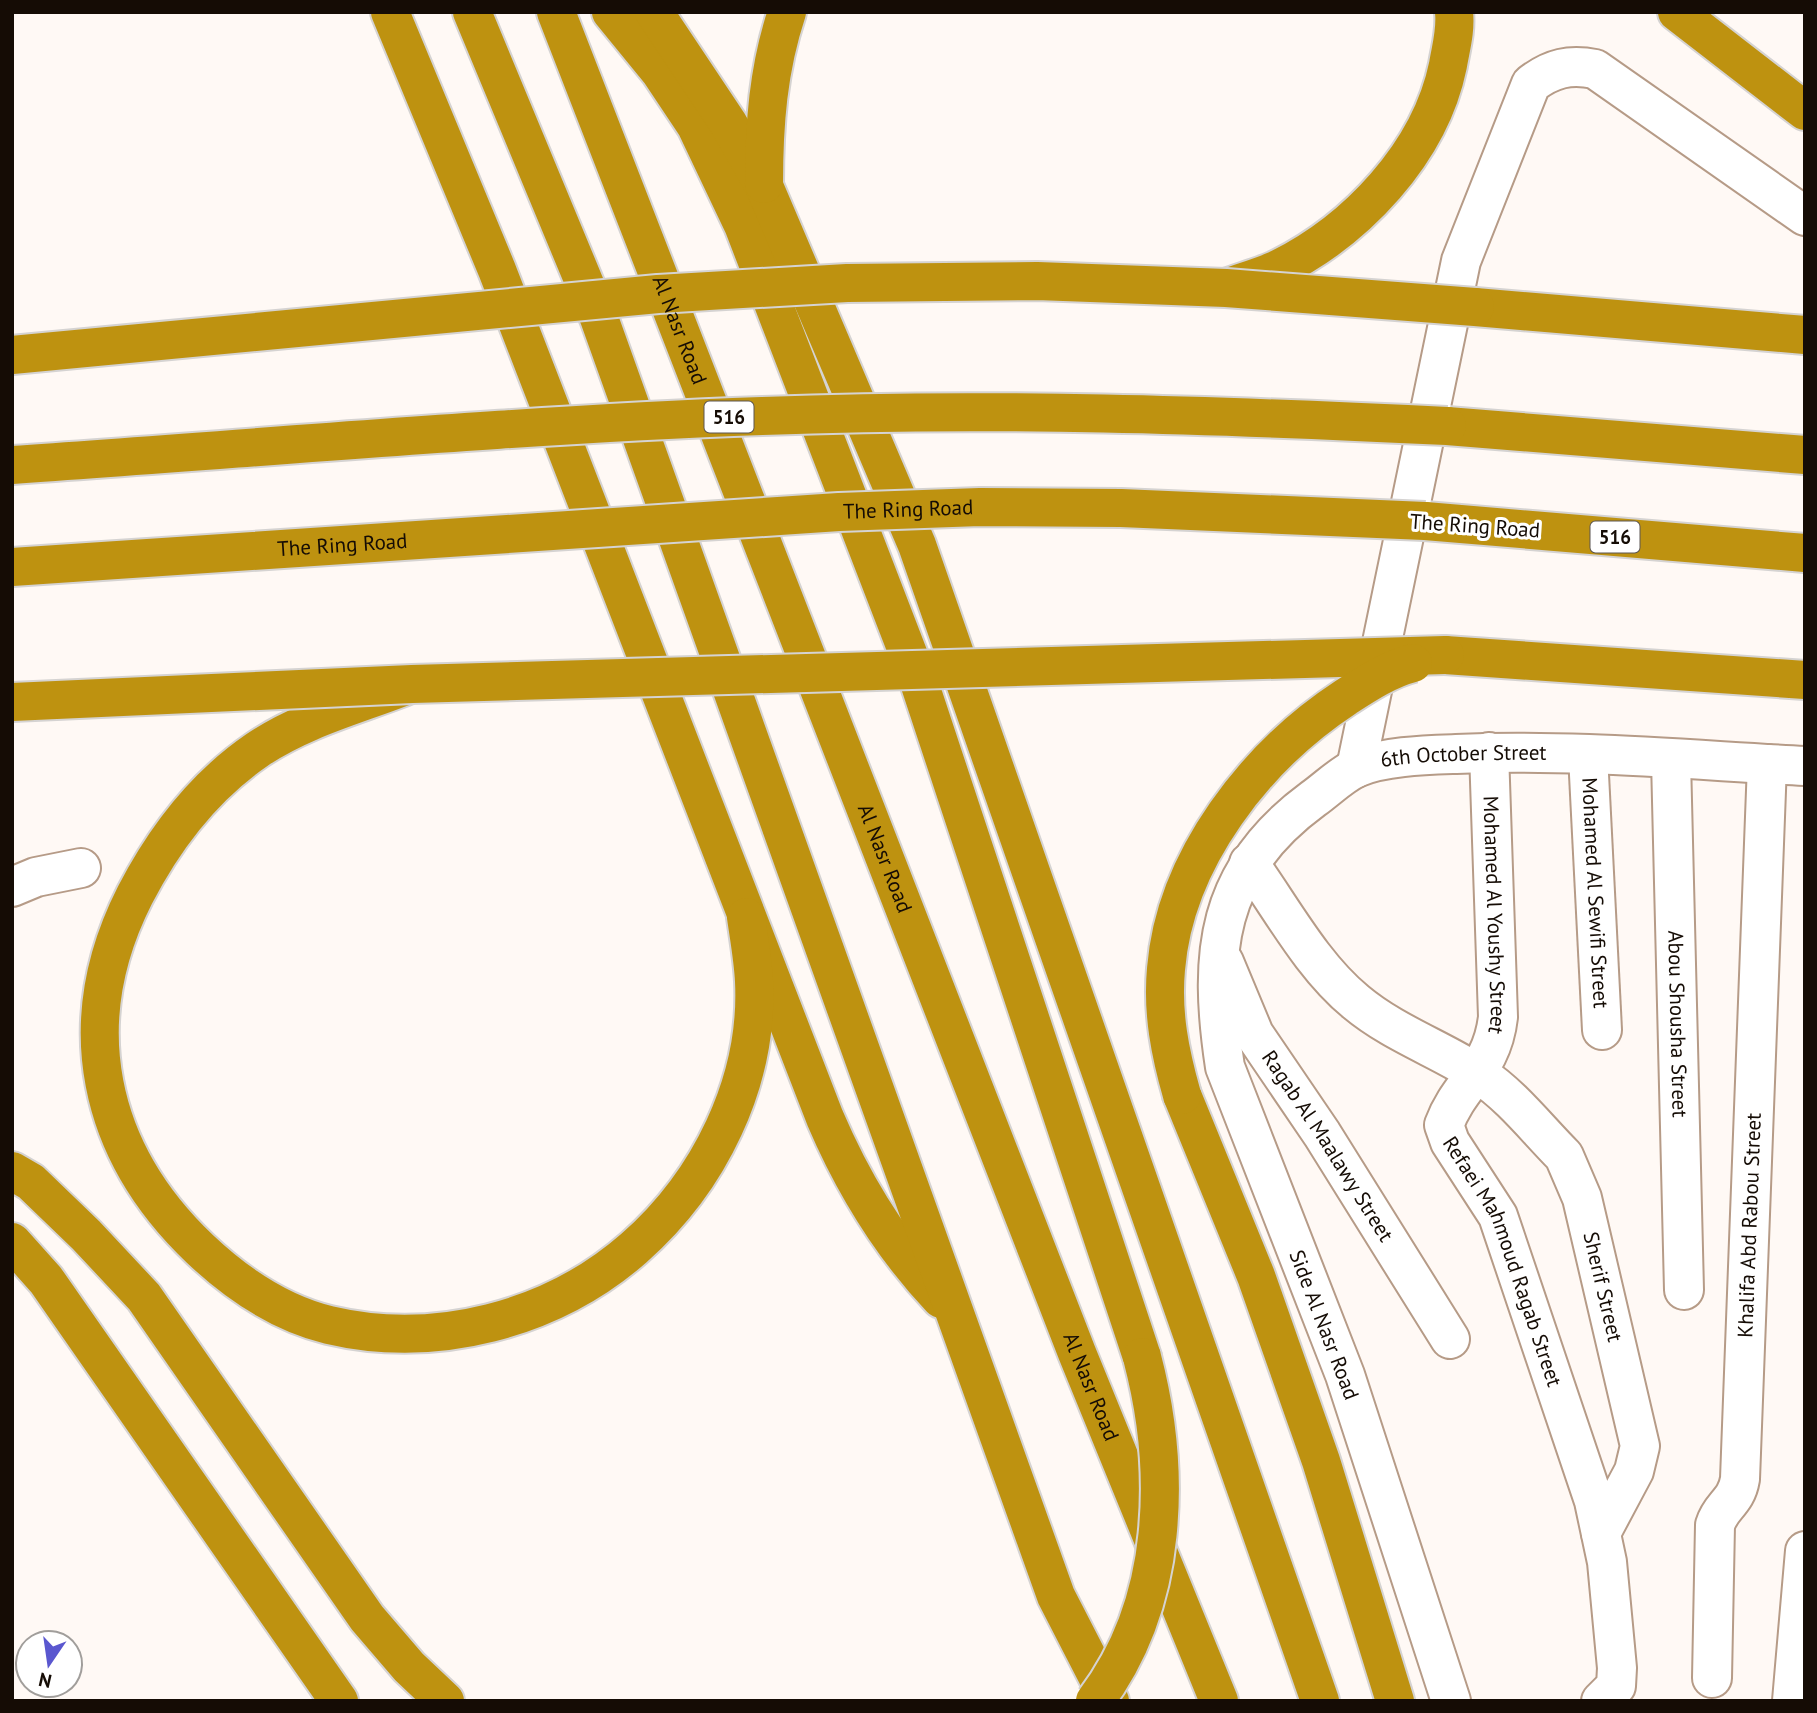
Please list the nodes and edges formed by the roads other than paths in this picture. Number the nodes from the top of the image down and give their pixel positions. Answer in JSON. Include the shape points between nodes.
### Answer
{"nodes":[{"id":1,"x":390,"y":12,"type":"edge"},
{"id":2,"x":472,"y":12,"type":"edge"},
{"id":3,"x":556,"y":12,"type":"edge"},
{"id":4,"x":611,"y":12,"type":"edge"},
{"id":5,"x":654,"y":12,"type":"edge"},
{"id":6,"x":787,"y":12,"type":"edge"},
{"id":7,"x":1454,"y":12,"type":"edge"},
{"id":8,"x":1677,"y":12,"type":"edge"},
{"id":9,"x":1805,"y":111,"type":"edge"},
{"id":10,"x":764,"y":186,"type":"junction"},
{"id":11,"x":1805,"y":216,"type":"edge"},
{"id":12,"x":1226,"y":288,"type":"junction"},
{"id":13,"x":1805,"y":335,"type":"edge"},
{"id":14,"x":12,"y":355,"type":"edge"},
{"id":15,"x":1805,"y":455,"type":"edge"},
{"id":16,"x":12,"y":465,"type":"edge"},
{"id":17,"x":1805,"y":553,"type":"edge"},
{"id":18,"x":12,"y":567,"type":"edge"},
{"id":19,"x":1446,"y":655,"type":"junction"},
{"id":20,"x":1805,"y":680,"type":"edge"},
{"id":21,"x":412,"y":684,"type":"junction"},
{"id":22,"x":12,"y":702,"type":"edge"},
{"id":23,"x":1489,"y":752,"type":"junction"},
{"id":24,"x":1588,"y":755,"type":"junction"},
{"id":25,"x":1671,"y":760,"type":"junction"},
{"id":26,"x":1767,"y":764,"type":"junction"},
{"id":27,"x":1805,"y":766,"type":"edge"},
{"id":28,"x":1356,"y":768,"type":"junction"},
{"id":29,"x":1249,"y":863,"type":"junction"},
{"id":30,"x":81,"y":868,"type":"dead end"},
{"id":31,"x":12,"y":887,"type":"edge"},
{"id":32,"x":746,"y":917,"type":"junction"},
{"id":33,"x":1218,"y":947,"type":"junction"},
{"id":34,"x":1602,"y":1030,"type":"dead end"},
{"id":35,"x":1477,"y":1072,"type":"junction"},
{"id":36,"x":12,"y":1171,"type":"edge"},
{"id":37,"x":12,"y":1242,"type":"edge"},
{"id":38,"x":1684,"y":1290,"type":"dead end"},
{"id":39,"x":953,"y":1311,"type":"junction"},
{"id":40,"x":1450,"y":1339,"type":"dead end"},
{"id":41,"x":1601,"y":1533,"type":"junction"},
{"id":42,"x":1805,"y":1551,"type":"edge"},
{"id":43,"x":1712,"y":1678,"type":"dead end"},
{"id":44,"x":1608,"y":1694,"type":"edge"},
{"id":45,"x":339,"y":1701,"type":"edge"},
{"id":46,"x":444,"y":1701,"type":"edge"},
{"id":47,"x":1095,"y":1701,"type":"edge"},
{"id":48,"x":1110,"y":1701,"type":"edge"},
{"id":49,"x":1219,"y":1701,"type":"edge"},
{"id":50,"x":1320,"y":1701,"type":"edge"},
{"id":51,"x":1395,"y":1701,"type":"edge"},
{"id":52,"x":1451,"y":1701,"type":"edge"},
{"id":53,"x":1792,"y":1701,"type":"edge"}],
"edges":[{"from":1,"to":32,"type":"highway","via":[[502,283]]},
{"from":2,"to":39,"type":"highway","via":[[599,318]]},
{"from":3,"to":49,"type":"highway","name":"Al Nasr Road","via":[[1077,1353]]},
{"from":4,"to":47,"type":"highway","bridge":true,"via":[[696,126],[743,225],[919,682],[1142,1357],[1160,1449],[1157,1538],[1138,1619],[1123,1657]]},
{"from":5,"to":10,"type":"highway"},
{"from":6,"to":10,"type":"highway","via":[[768,84]]},
{"from":7,"to":12,"type":"highway","via":[[1441,98],[1405,160],[1378,193],[1312,249],[1276,270]]},
{"from":8,"to":9,"type":"highway"},
{"from":10,"to":50,"type":"highway","via":[[917,545]]},
{"from":11,"to":28,"type":"street","via":[[1595,69],[1558,68],[1531,84],[1461,261]]},
{"from":12,"to":13,"type":"highway","bridge":true},
{"from":12,"to":14,"type":"highway","bridge":true,"via":[[1037,281],[820,285],[658,294]]},
{"from":15,"to":16,"type":"highway","number":"516","bridge":true,"via":[[1447,426],[1141,412],[989,411],[774,415]]},
{"from":17,"to":18,"type":"highway","name":"The Ring Road","number":"516","bridge":true,"via":[[1424,521],[980,507],[839,512]]},
{"from":19,"to":20,"type":"highway"},
{"from":19,"to":21,"type":"highway","bridge":true},
{"from":19,"to":51,"type":"highway","bridge":true,"via":[[1404,666],[1364,685],[1308,725],[1259,773],[1207,845],[1187,885],[1173,926],[1166,968],[1167,1032],[1182,1095],[1284,1355]]},
{"from":21,"to":22,"type":"highway","bridge":true},
{"from":21,"to":32,"type":"highway","via":[[306,724],[258,749],[216,783],[179,822],[149,867],[108,961],[99,1009],[99,1057],[107,1105],[125,1151],[151,1192],[186,1236],[227,1275],[274,1304],[326,1324],[380,1334],[436,1334],[491,1323],[553,1301],[611,1268],[661,1225],[702,1173],[731,1113],[750,1050],[754,984]]},
{"from":23,"to":24,"type":"street","name":"6th October Street"},
{"from":23,"to":28,"type":"street","name":"6th October Street","via":[[1415,755]]},
{"from":23,"to":35,"type":"street","name":"Mohamed Al Youshy Street","via":[[1498,1017],[1489,1056]]},
{"from":24,"to":25,"type":"street","name":"6th October Street"},
{"from":24,"to":34,"type":"street","name":"Mohamed Al Sewifi Street"},
{"from":25,"to":26,"type":"street","name":"6th October Street"},
{"from":25,"to":38,"type":"street","name":"Abou Shousha Street"},
{"from":26,"to":27,"type":"street","name":"6th October Street"},
{"from":26,"to":43,"type":"street","name":"Khalifa Abd Rabou Street","via":[[1740,1479],[1736,1497],[1715,1525]]},
{"from":28,"to":29,"type":"street","name":"6th October Street","via":[[1291,816]]},
{"from":29,"to":33,"type":"street","name":"6th October Street","via":[[1229,900]]},
{"from":29,"to":35,"type":"street","via":[[1328,975],[1355,1002],[1381,1021]]},
{"from":30,"to":31,"type":"street"},
{"from":32,"to":39,"type":"highway","via":[[843,1161],[892,1241]]},
{"from":33,"to":40,"type":"street","name":"Ragab Al Maalawy Street","via":[[1254,1034]]},
{"from":33,"to":52,"type":"street","name":"Side Al Nasr Road","via":[[1217,1016],[1225,1067],[1345,1375]]},
{"from":35,"to":41,"type":"street","name":"Refaei Mahmoud Ragab Street","via":[[1447,1116],[1445,1134],[1498,1216],[1594,1500]]},
{"from":35,"to":41,"type":"street","name":"Sherif Street","via":[[1564,1156],[1581,1198],[1640,1446],[1634,1471]]},
{"from":36,"to":46,"type":"highway","via":[[31,1182],[86,1234],[144,1297],[367,1618]]},
{"from":37,"to":45,"type":"highway","via":[[46,1280]]},
{"from":39,"to":48,"type":"highway","via":[[1056,1596]]},
{"from":41,"to":44,"type":"street","name":"Refaei Mahmoud Ragab Street","via":[[1617,1668]]},
{"from":42,"to":53,"type":"street"}]}
